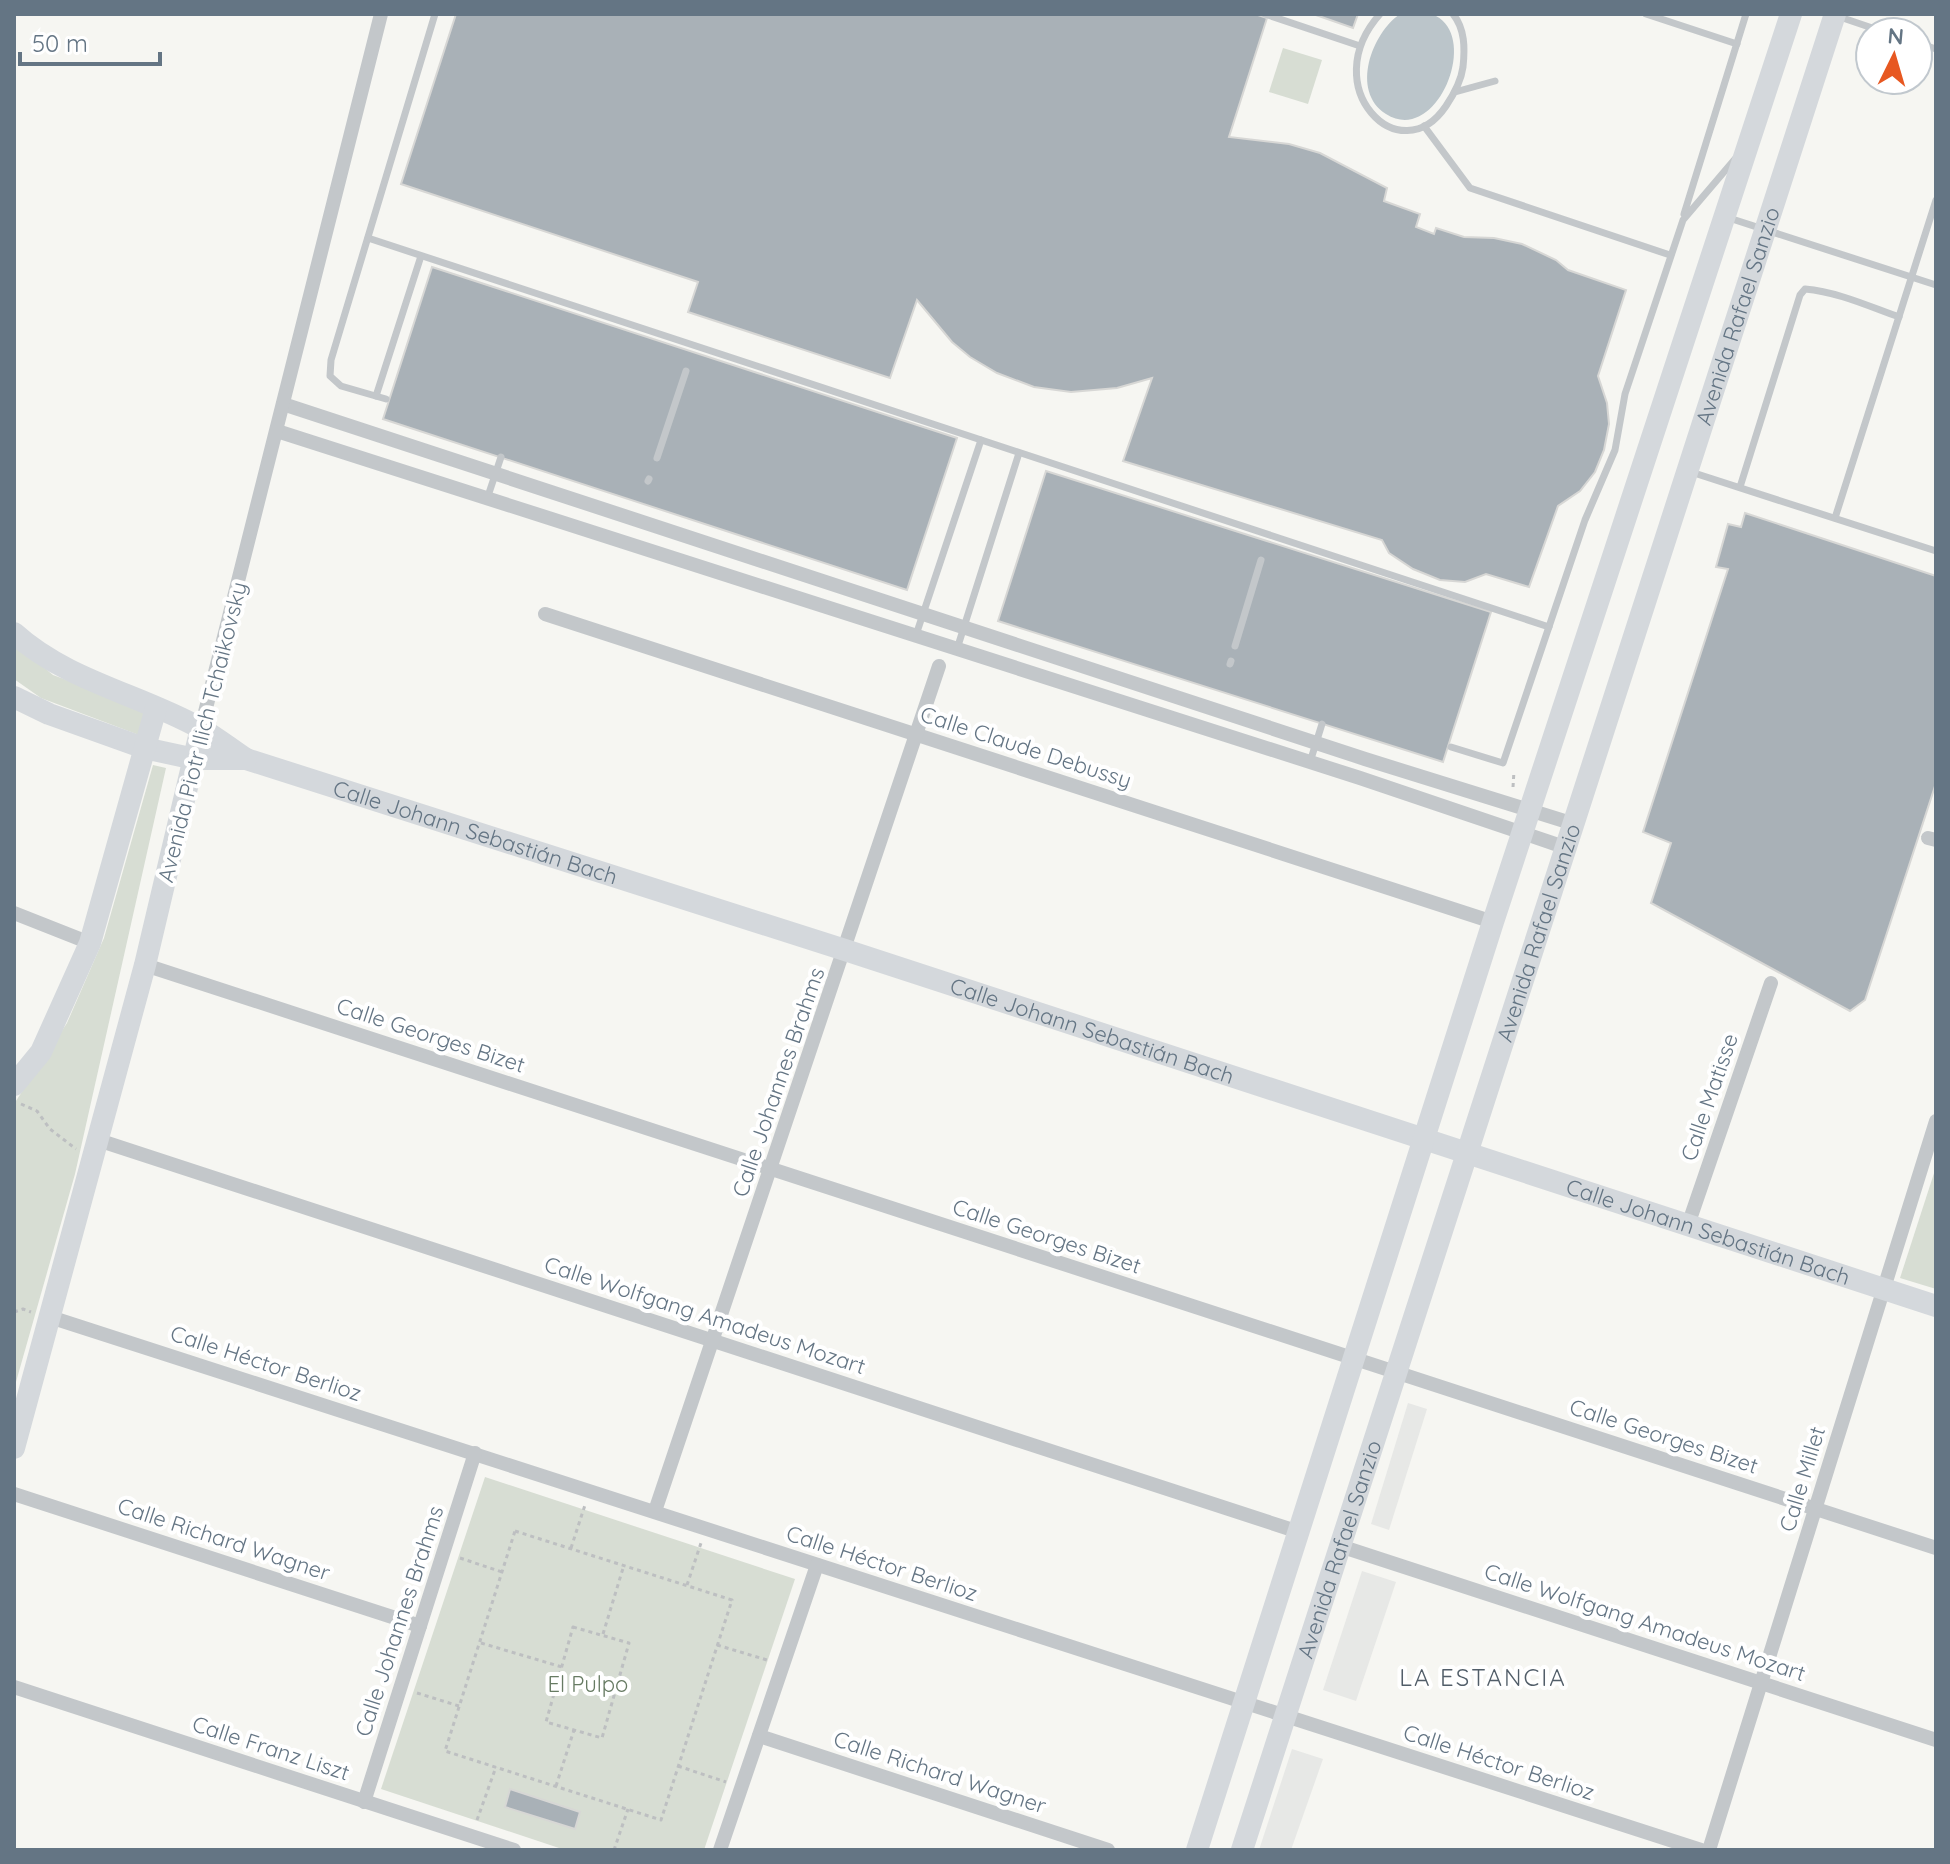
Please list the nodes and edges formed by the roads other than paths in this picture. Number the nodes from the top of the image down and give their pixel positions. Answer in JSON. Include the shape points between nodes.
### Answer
{"nodes":[{"id":1,"x":381,"y":14,"type":"edge"},
{"id":2,"x":435,"y":14,"type":"edge"},
{"id":3,"x":1265,"y":14,"type":"edge"},
{"id":4,"x":1380,"y":14,"type":"edge"},
{"id":5,"x":1646,"y":14,"type":"edge"},
{"id":6,"x":1746,"y":14,"type":"edge"},
{"id":7,"x":1791,"y":14,"type":"edge"},
{"id":8,"x":1456,"y":15,"type":"edge"},
{"id":9,"x":1835,"y":15,"type":"edge"},
{"id":10,"x":1854,"y":22,"type":"edge"},
{"id":11,"x":1737,"y":44,"type":"junction"},
{"id":12,"x":1360,"y":46,"type":"junction"},
{"id":13,"x":1495,"y":81,"type":"dead end"},
{"id":14,"x":1455,"y":92,"type":"junction"},
{"id":15,"x":1424,"y":126,"type":"junction"},
{"id":16,"x":1750,"y":143,"type":"junction"},
{"id":17,"x":1936,"y":200,"type":"edge"},
{"id":18,"x":1725,"y":216,"type":"junction"},
{"id":19,"x":1683,"y":220,"type":"junction"},
{"id":20,"x":1766,"y":230,"type":"junction"},
{"id":21,"x":368,"y":238,"type":"junction"},
{"id":22,"x":1670,"y":255,"type":"junction"},
{"id":23,"x":421,"y":256,"type":"junction"},
{"id":24,"x":1912,"y":277,"type":"junction"},
{"id":25,"x":1936,"y":285,"type":"edge"},
{"id":26,"x":1899,"y":317,"type":"junction"},
{"id":27,"x":686,"y":371,"type":"dead end"},
{"id":28,"x":376,"y":396,"type":"junction"},
{"id":29,"x":386,"y":399,"type":"dead end"},
{"id":30,"x":283,"y":404,"type":"junction"},
{"id":31,"x":277,"y":431,"type":"junction"},
{"id":32,"x":981,"y":440,"type":"junction"},
{"id":33,"x":1019,"y":453,"type":"junction"},
{"id":34,"x":501,"y":457,"type":"dead end"},
{"id":35,"x":657,"y":458,"type":"dead end"},
{"id":36,"x":1689,"y":471,"type":"junction"},
{"id":37,"x":496,"y":474,"type":"junction"},
{"id":38,"x":1740,"y":487,"type":"junction"},
{"id":39,"x":487,"y":499,"type":"junction"},
{"id":40,"x":1835,"y":518,"type":"junction"},
{"id":41,"x":1933,"y":550,"type":"edge"},
{"id":42,"x":1261,"y":560,"type":"dead end"},
{"id":43,"x":924,"y":612,"type":"junction"},
{"id":44,"x":545,"y":614,"type":"dead end"},
{"id":45,"x":964,"y":626,"type":"junction"},
{"id":46,"x":1549,"y":627,"type":"junction"},
{"id":47,"x":14,"y":633,"type":"edge"},
{"id":48,"x":915,"y":637,"type":"junction"},
{"id":49,"x":1235,"y":646,"type":"dead end"},
{"id":50,"x":957,"y":651,"type":"junction"},
{"id":51,"x":939,"y":666,"type":"dead end"},
{"id":52,"x":14,"y":697,"type":"edge"},
{"id":53,"x":156,"y":708,"type":"junction"},
{"id":54,"x":1322,"y":724,"type":"dead end"},
{"id":55,"x":201,"y":728,"type":"junction"},
{"id":56,"x":916,"y":735,"type":"junction"},
{"id":57,"x":1316,"y":742,"type":"junction"},
{"id":58,"x":1451,"y":747,"type":"dead end"},
{"id":59,"x":144,"y":748,"type":"junction"},
{"id":60,"x":195,"y":759,"type":"junction"},
{"id":61,"x":246,"y":759,"type":"junction"},
{"id":62,"x":1310,"y":762,"type":"junction"},
{"id":63,"x":1413,"y":773,"type":"junction"},
{"id":64,"x":1405,"y":794,"type":"junction"},
{"id":65,"x":1521,"y":807,"type":"junction"},
{"id":66,"x":1574,"y":824,"type":"junction"},
{"id":67,"x":1522,"y":834,"type":"junction"},
{"id":68,"x":1567,"y":848,"type":"junction"},
{"id":69,"x":14,"y":913,"type":"edge"},
{"id":70,"x":1493,"y":922,"type":"junction"},
{"id":71,"x":90,"y":943,"type":"junction"},
{"id":72,"x":845,"y":950,"type":"junction"},
{"id":73,"x":145,"y":965,"type":"junction"},
{"id":74,"x":1771,"y":983,"type":"dead end"},
{"id":75,"x":14,"y":1085,"type":"edge"},
{"id":76,"x":1936,"y":1121,"type":"edge"},
{"id":77,"x":1424,"y":1139,"type":"junction"},
{"id":78,"x":96,"y":1148,"type":"junction"},
{"id":79,"x":1467,"y":1153,"type":"junction"},
{"id":80,"x":772,"y":1169,"type":"junction"},
{"id":81,"x":1688,"y":1225,"type":"junction"},
{"id":82,"x":1883,"y":1289,"type":"junction"},
{"id":83,"x":1936,"y":1306,"type":"edge"},
{"id":84,"x":50,"y":1317,"type":"junction"},
{"id":85,"x":713,"y":1341,"type":"junction"},
{"id":86,"x":1354,"y":1359,"type":"junction"},
{"id":87,"x":1397,"y":1372,"type":"junction"},
{"id":88,"x":14,"y":1448,"type":"edge"},
{"id":89,"x":475,"y":1453,"type":"junction"},
{"id":90,"x":14,"y":1494,"type":"edge"},
{"id":91,"x":1816,"y":1509,"type":"junction"},
{"id":92,"x":655,"y":1511,"type":"junction"},
{"id":93,"x":1299,"y":1532,"type":"junction"},
{"id":94,"x":1340,"y":1546,"type":"junction"},
{"id":95,"x":1936,"y":1548,"type":"edge"},
{"id":96,"x":817,"y":1565,"type":"junction"},
{"id":97,"x":420,"y":1626,"type":"junction"},
{"id":98,"x":1762,"y":1683,"type":"junction"},
{"id":99,"x":14,"y":1687,"type":"edge"},
{"id":100,"x":1244,"y":1703,"type":"junction"},
{"id":101,"x":1285,"y":1716,"type":"junction"},
{"id":102,"x":759,"y":1736,"type":"junction"},
{"id":103,"x":1936,"y":1740,"type":"edge"},
{"id":104,"x":364,"y":1802,"type":"junction"},
{"id":105,"x":514,"y":1850,"type":"edge"},
{"id":106,"x":720,"y":1850,"type":"edge"},
{"id":107,"x":1108,"y":1850,"type":"edge"},
{"id":108,"x":1197,"y":1850,"type":"edge"},
{"id":109,"x":1242,"y":1850,"type":"edge"},
{"id":110,"x":1701,"y":1850,"type":"edge"},
{"id":111,"x":1709,"y":1850,"type":"edge"}],
"edges":[{"from":1,"to":30,"type":"street","name":"Avenida Piotr Ilich Tchaikovsky"},
{"from":2,"to":21,"type":"lane"},
{"from":3,"to":12,"type":"lane"},
{"from":4,"to":12,"type":"lane"},
{"from":5,"to":11,"type":"lane"},
{"from":6,"to":11,"type":"lane"},
{"from":7,"to":16,"type":"main road","name":"Avenida Rafael Sanzio"},
{"from":8,"to":14,"type":"lane","via":[[1465,50]]},
{"from":9,"to":10,"type":"lane"},
{"from":9,"to":20,"type":"main road","name":"Avenida Rafael Sanzio"},
{"from":11,"to":19,"type":"lane"},
{"from":12,"to":15,"type":"lane","via":[[1356,75],[1365,107],[1375,120],[1404,130]]},
{"from":13,"to":14,"type":"lane"},
{"from":14,"to":15,"type":"lane","via":[[1440,115]]},
{"from":15,"to":22,"type":"lane","via":[[1470,188]]},
{"from":16,"to":18,"type":"main road","name":"Avenida Rafael Sanzio"},
{"from":16,"to":19,"type":"lane"},
{"from":17,"to":24,"type":"lane"},
{"from":18,"to":20,"type":"lane"},
{"from":18,"to":65,"type":"main road","name":"Avenida Rafael Sanzio"},
{"from":19,"to":22,"type":"lane"},
{"from":20,"to":24,"type":"lane"},
{"from":20,"to":36,"type":"main road","name":"Avenida Rafael Sanzio"},
{"from":21,"to":23,"type":"lane"},
{"from":21,"to":28,"type":"lane","via":[[330,376],[341,386]]},
{"from":22,"to":46,"type":"lane","via":[[1625,394],[1615,450]]},
{"from":23,"to":28,"type":"lane"},
{"from":23,"to":32,"type":"lane"},
{"from":24,"to":25,"type":"lane"},
{"from":24,"to":26,"type":"lane"},
{"from":26,"to":38,"type":"lane","via":[[1805,289]]},
{"from":26,"to":40,"type":"lane"},
{"from":27,"to":35,"type":"lane"},
{"from":28,"to":29,"type":"lane"},
{"from":30,"to":31,"type":"street","name":"Avenida Piotr Ilich Tchaikovsky"},
{"from":30,"to":37,"type":"street"},
{"from":31,"to":39,"type":"street"},
{"from":31,"to":55,"type":"street","name":"Avenida Piotr Ilich Tchaikovsky"},
{"from":32,"to":33,"type":"lane"},
{"from":32,"to":43,"type":"lane"},
{"from":33,"to":45,"type":"lane"},
{"from":33,"to":46,"type":"lane"},
{"from":34,"to":37,"type":"lane"},
{"from":36,"to":38,"type":"lane"},
{"from":36,"to":66,"type":"main road","name":"Avenida Rafael Sanzio"},
{"from":37,"to":39,"type":"lane"},
{"from":37,"to":43,"type":"street"},
{"from":38,"to":40,"type":"lane"},
{"from":39,"to":48,"type":"street"},
{"from":40,"to":41,"type":"lane"},
{"from":42,"to":49,"type":"lane"},
{"from":43,"to":45,"type":"street"},
{"from":43,"to":48,"type":"lane"},
{"from":44,"to":56,"type":"street","name":"Calle Claude Debussy"},
{"from":45,"to":50,"type":"lane"},
{"from":45,"to":57,"type":"street"},
{"from":46,"to":58,"type":"lane","via":[[1503,763]]},
{"from":47,"to":53,"type":"main road","name":"Calle Johann Sebastián Bach","via":[[70,671]]},
{"from":48,"to":50,"type":"street"},
{"from":50,"to":62,"type":"street"},
{"from":51,"to":56,"type":"street","name":"Calle Johannes Brahms"},
{"from":52,"to":59,"type":"main road","name":"Calle Johann Sebastián Bach"},
{"from":53,"to":55,"type":"main road","name":"Calle Johann Sebastián Bach"},
{"from":53,"to":59,"type":"main road"},
{"from":54,"to":57,"type":"lane"},
{"from":55,"to":60,"type":"main road","name":"Avenida Piotr Ilich Tchaikovsky"},
{"from":55,"to":61,"type":"main road","name":"Calle Johann Sebastián Bach"},
{"from":56,"to":70,"type":"street","name":"Calle Claude Debussy"},
{"from":56,"to":72,"type":"street","name":"Calle Johannes Brahms"},
{"from":57,"to":62,"type":"lane"},
{"from":57,"to":63,"type":"street"},
{"from":59,"to":60,"type":"main road","name":"Calle Johann Sebastián Bach"},
{"from":59,"to":71,"type":"main road"},
{"from":60,"to":61,"type":"main road","name":"Calle Johann Sebastián Bach"},
{"from":60,"to":73,"type":"main road","name":"Avenida Piotr Ilich Tchaikovsky"},
{"from":61,"to":72,"type":"main road","name":"Calle Johann Sebastián Bach"},
{"from":62,"to":64,"type":"street"},
{"from":63,"to":64,"type":"street"},
{"from":63,"to":65,"type":"street"},
{"from":64,"to":67,"type":"street"},
{"from":65,"to":66,"type":"street"},
{"from":65,"to":67,"type":"main road","name":"Avenida Rafael Sanzio"},
{"from":66,"to":68,"type":"main road","name":"Avenida Rafael Sanzio"},
{"from":67,"to":68,"type":"street"},
{"from":67,"to":70,"type":"main road","name":"Avenida Rafael Sanzio"},
{"from":68,"to":79,"type":"main road","name":"Avenida Rafael Sanzio"},
{"from":69,"to":71,"type":"street"},
{"from":70,"to":77,"type":"main road","name":"Avenida Rafael Sanzio"},
{"from":71,"to":75,"type":"main road","via":[[41,1052]]},
{"from":72,"to":77,"type":"main road","name":"Calle Johann Sebastián Bach"},
{"from":72,"to":80,"type":"street","name":"Calle Johannes Brahms"},
{"from":73,"to":78,"type":"main road","name":"Avenida Piotr Ilich Tchaikovsky"},
{"from":73,"to":80,"type":"street","name":"Calle Georges Bizet"},
{"from":74,"to":81,"type":"street","name":"Calle Matisse"},
{"from":76,"to":82,"type":"street","name":"Calle Millet"},
{"from":77,"to":79,"type":"main road","name":"Calle Johann Sebastián Bach"},
{"from":77,"to":86,"type":"main road","name":"Avenida Rafael Sanzio"},
{"from":78,"to":84,"type":"main road","name":"Avenida Piotr Ilich Tchaikovsky"},
{"from":78,"to":85,"type":"street","name":"Calle Wolfgang Amadeus Mozart"},
{"from":79,"to":81,"type":"main road","name":"Calle Johann Sebastián Bach"},
{"from":79,"to":87,"type":"main road","name":"Avenida Rafael Sanzio"},
{"from":80,"to":85,"type":"street","name":"Calle Johannes Brahms"},
{"from":80,"to":86,"type":"street","name":"Calle Georges Bizet"},
{"from":81,"to":82,"type":"main road","name":"Calle Johann Sebastián Bach"},
{"from":82,"to":83,"type":"main road","name":"Calle Johann Sebastián Bach"},
{"from":82,"to":91,"type":"street","name":"Calle Millet"},
{"from":84,"to":88,"type":"main road","name":"Avenida Piotr Ilich Tchaikovsky"},
{"from":84,"to":89,"type":"street","name":"Calle Héctor Berlioz"},
{"from":85,"to":92,"type":"street","name":"Calle Johannes Brahms"},
{"from":85,"to":93,"type":"street","name":"Calle Wolfgang Amadeus Mozart"},
{"from":86,"to":87,"type":"street","name":"Calle Georges Bizet"},
{"from":86,"to":93,"type":"main road","name":"Avenida Rafael Sanzio"},
{"from":87,"to":91,"type":"street","name":"Calle Georges Bizet"},
{"from":87,"to":94,"type":"main road","name":"Avenida Rafael Sanzio"},
{"from":89,"to":92,"type":"street","name":"Calle Héctor Berlioz"},
{"from":89,"to":97,"type":"street","name":"Calle Johannes Brahms"},
{"from":90,"to":97,"type":"street","name":"Calle Richard Wagner"},
{"from":91,"to":95,"type":"street","name":"Calle Georges Bizet"},
{"from":91,"to":98,"type":"street","name":"Calle Millet"},
{"from":92,"to":96,"type":"street","name":"Calle Héctor Berlioz"},
{"from":93,"to":100,"type":"main road","name":"Avenida Rafael Sanzio"},
{"from":94,"to":98,"type":"street","name":"Calle Wolfgang Amadeus Mozart"},
{"from":94,"to":101,"type":"main road","name":"Avenida Rafael Sanzio"},
{"from":96,"to":100,"type":"street","name":"Calle Héctor Berlioz"},
{"from":96,"to":102,"type":"street"},
{"from":97,"to":104,"type":"street","name":"Calle Johannes Brahms"},
{"from":98,"to":103,"type":"street","name":"Calle Wolfgang Amadeus Mozart"},
{"from":98,"to":111,"type":"street","name":"Calle Millet"},
{"from":99,"to":104,"type":"street","name":"Calle Franz Liszt"},
{"from":100,"to":101,"type":"street","name":"Calle Héctor Berlioz"},
{"from":100,"to":108,"type":"main road","name":"Avenida Rafael Sanzio"},
{"from":101,"to":109,"type":"main road","name":"Avenida Rafael Sanzio"},
{"from":101,"to":110,"type":"street","name":"Calle Héctor Berlioz"},
{"from":102,"to":106,"type":"street"},
{"from":102,"to":107,"type":"street","name":"Calle Richard Wagner"},
{"from":104,"to":105,"type":"street","name":"Calle Franz Liszt"}]}
